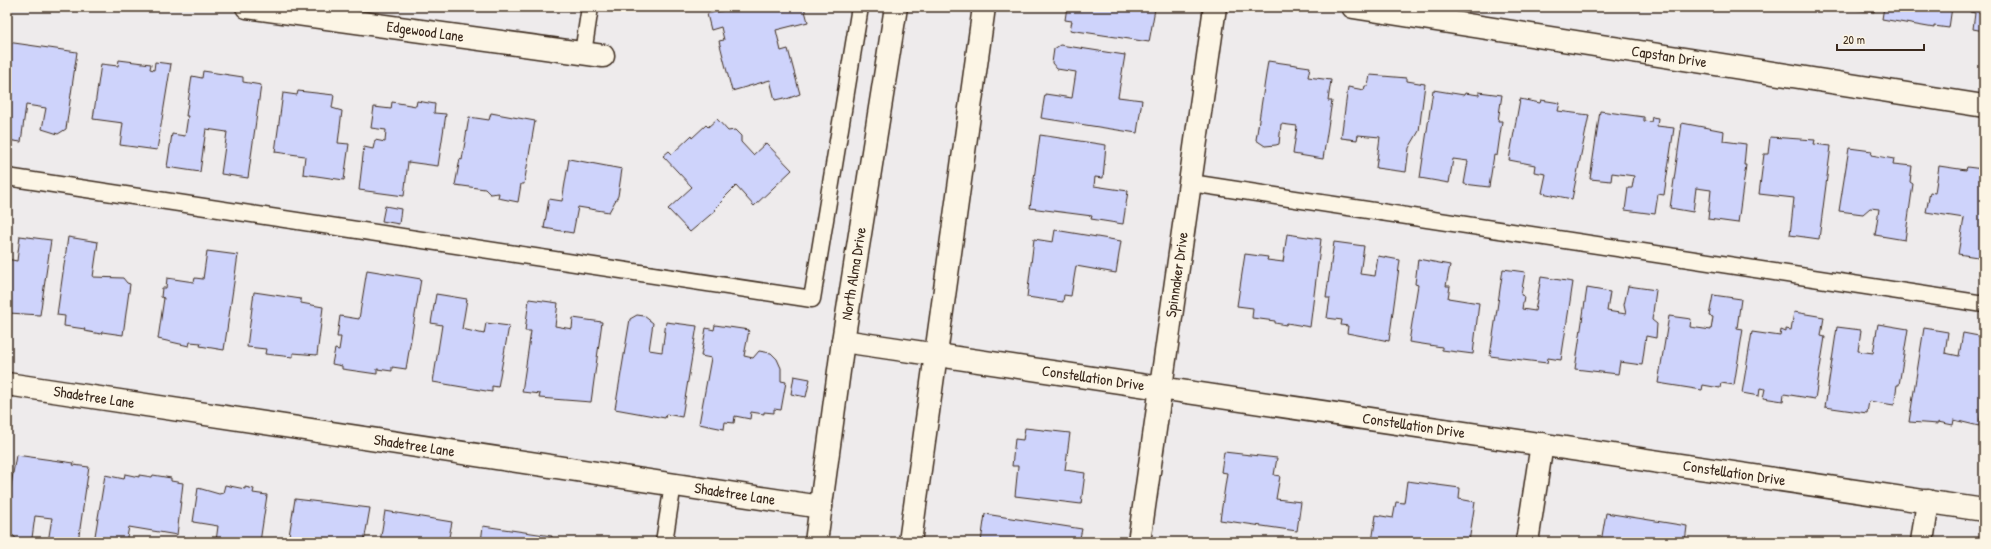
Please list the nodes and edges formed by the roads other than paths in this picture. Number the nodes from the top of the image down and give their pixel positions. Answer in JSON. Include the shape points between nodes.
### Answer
{"nodes":[{"id":1,"x":247,"y":7,"type":"edge"},
{"id":2,"x":590,"y":7,"type":"edge"},
{"id":3,"x":860,"y":7,"type":"edge"},
{"id":4,"x":896,"y":7,"type":"edge"},
{"id":5,"x":984,"y":7,"type":"edge"},
{"id":6,"x":1215,"y":7,"type":"edge"},
{"id":7,"x":1353,"y":7,"type":"edge"},
{"id":8,"x":593,"y":54,"type":"joint"},
{"id":9,"x":1984,"y":106,"type":"edge"},
{"id":10,"x":7,"y":176,"type":"edge"},
{"id":11,"x":1191,"y":183,"type":"junction"},
{"id":12,"x":1984,"y":304,"type":"edge"},
{"id":13,"x":843,"y":341,"type":"junction"},
{"id":14,"x":936,"y":354,"type":"junction"},
{"id":15,"x":7,"y":384,"type":"edge"},
{"id":16,"x":1162,"y":388,"type":"junction"},
{"id":17,"x":1542,"y":444,"type":"junction"},
{"id":18,"x":673,"y":484,"type":"junction"},
{"id":19,"x":1928,"y":501,"type":"junction"},
{"id":20,"x":821,"y":507,"type":"junction"},
{"id":21,"x":1984,"y":510,"type":"edge"},
{"id":22,"x":664,"y":542,"type":"edge"},
{"id":23,"x":816,"y":542,"type":"edge"},
{"id":24,"x":910,"y":542,"type":"edge"},
{"id":25,"x":1139,"y":542,"type":"edge"},
{"id":26,"x":1527,"y":542,"type":"edge"},
{"id":27,"x":1922,"y":542,"type":"edge"}],
"edges":[{"from":1,"to":8,"type":"street","name":"Edgewood Lane"},
{"from":2,"to":8,"type":"lane"},
{"from":3,"to":10,"type":"lane","via":[[812,299]]},
{"from":4,"to":13,"type":"street","name":"North Alma Drive"},
{"from":5,"to":14,"type":"street"},
{"from":6,"to":11,"type":"street","name":"Spinnaker Drive"},
{"from":7,"to":9,"type":"street","name":"Capstan Drive"},
{"from":11,"to":12,"type":"lane"},
{"from":11,"to":16,"type":"street","name":"Spinnaker Drive"},
{"from":13,"to":14,"type":"street","name":"Constellation Drive"},
{"from":13,"to":20,"type":"street","name":"North Alma Drive"},
{"from":14,"to":16,"type":"street","name":"Constellation Drive"},
{"from":14,"to":24,"type":"street"},
{"from":15,"to":18,"type":"street","name":"Shadetree Lane"},
{"from":16,"to":17,"type":"street","name":"Constellation Drive"},
{"from":16,"to":25,"type":"street","name":"Spinnaker Drive"},
{"from":17,"to":19,"type":"street","name":"Constellation Drive"},
{"from":17,"to":26,"type":"street"},
{"from":18,"to":20,"type":"street","name":"Shadetree Lane"},
{"from":18,"to":22,"type":"lane"},
{"from":19,"to":21,"type":"street","name":"Constellation Drive"},
{"from":19,"to":27,"type":"street"},
{"from":20,"to":23,"type":"street","name":"North Alma Drive"}]}
